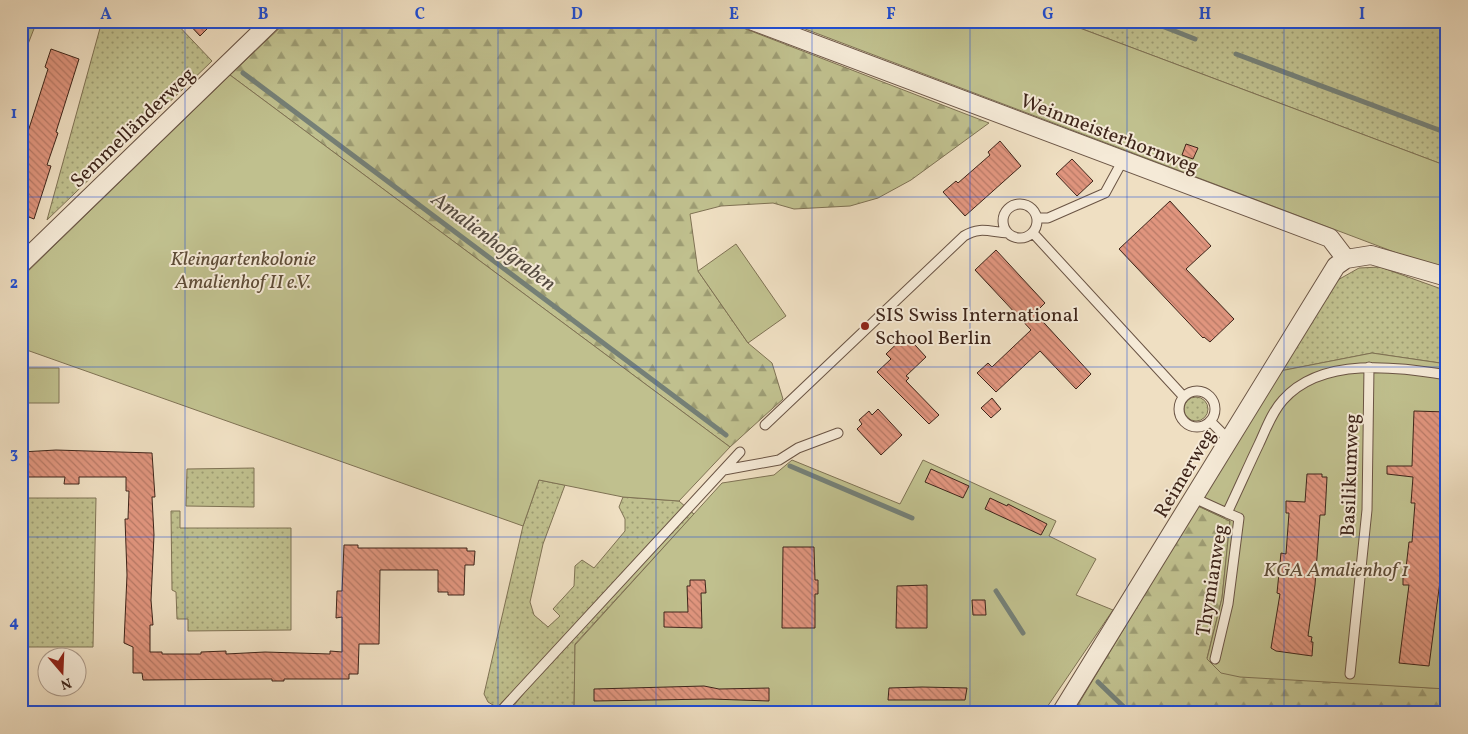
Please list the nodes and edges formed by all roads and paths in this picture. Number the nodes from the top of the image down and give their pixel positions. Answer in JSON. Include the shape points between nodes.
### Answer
{"nodes":[{"id":1,"x":272,"y":21,"type":"edge"},
{"id":2,"x":753,"y":21,"type":"edge"},
{"id":3,"x":1123,"y":160,"type":"junction"},
{"id":4,"x":1037,"y":218,"type":"junction"},
{"id":5,"x":1033,"y":233,"type":"junction"},
{"id":6,"x":1008,"y":234,"type":"junction"},
{"id":7,"x":1346,"y":259,"type":"junction"},
{"id":8,"x":21,"y":264,"type":"edge"},
{"id":9,"x":1447,"y":277,"type":"edge"},
{"id":10,"x":1369,"y":367,"type":"junction"},
{"id":11,"x":1447,"y":375,"type":"edge"},
{"id":12,"x":1183,"y":396,"type":"junction"},
{"id":13,"x":1210,"y":421,"type":"junction"},
{"id":14,"x":765,"y":425,"type":"dead end"},
{"id":15,"x":838,"y":433,"type":"dead end"},
{"id":16,"x":1229,"y":440,"type":"junction"},
{"id":17,"x":740,"y":452,"type":"dead end"},
{"id":18,"x":724,"y":470,"type":"junction"},
{"id":19,"x":1194,"y":498,"type":"junction"},
{"id":20,"x":1227,"y":513,"type":"junction"},
{"id":21,"x":1215,"y":660,"type":"dead end"},
{"id":22,"x":1350,"y":674,"type":"dead end"},
{"id":23,"x":499,"y":713,"type":"edge"},
{"id":24,"x":1061,"y":713,"type":"edge"}],
"edges":[{"from":1,"to":8,"type":"street","name":"Semmelländerweg"},
{"from":2,"to":3,"type":"street","name":"Weinmeisterhornweg"},
{"from":3,"to":4,"type":"lane","via":[[1105,193],[1048,218]]},
{"from":3,"to":7,"type":"street","name":"Weinmeisterhornweg","via":[[1330,238]]},
{"from":4,"to":5,"type":"lane"},
{"from":4,"to":6,"type":"lane","via":[[1032,208],[1026,205],[1020,203],[1009,207],[1002,223]]},
{"from":5,"to":6,"type":"lane","via":[[1018,238]]},
{"from":5,"to":12,"type":"lane"},
{"from":6,"to":14,"type":"lane","via":[[983,229],[964,236]]},
{"from":7,"to":9,"type":"street","via":[[1370,255]]},
{"from":7,"to":16,"type":"street","name":"Reimerweg","via":[[1336,266]]},
{"from":10,"to":11,"type":"lane","name":"Thymianweg","via":[[1395,367]]},
{"from":10,"to":20,"type":"lane","name":"Thymianweg","via":[[1314,378],[1298,386],[1283,400]]},
{"from":10,"to":22,"type":"lane","name":"Basilikumweg","via":[[1367,510]]},
{"from":12,"to":13,"type":"lane","via":[[1197,391],[1208,395],[1215,410]]},
{"from":12,"to":13,"type":"lane","via":[[1178,410],[1183,421],[1194,427]]},
{"from":13,"to":16,"type":"lane"},
{"from":15,"to":18,"type":"lane","via":[[798,448],[779,460]]},
{"from":16,"to":19,"type":"street","name":"Reimerweg"},
{"from":17,"to":18,"type":"lane"},
{"from":18,"to":23,"type":"lane"},
{"from":19,"to":20,"type":"lane"},
{"from":19,"to":24,"type":"street","name":"Reimerweg"},
{"from":20,"to":21,"type":"lane","name":"Thymianweg","via":[[1239,518],[1228,604]]}]}
